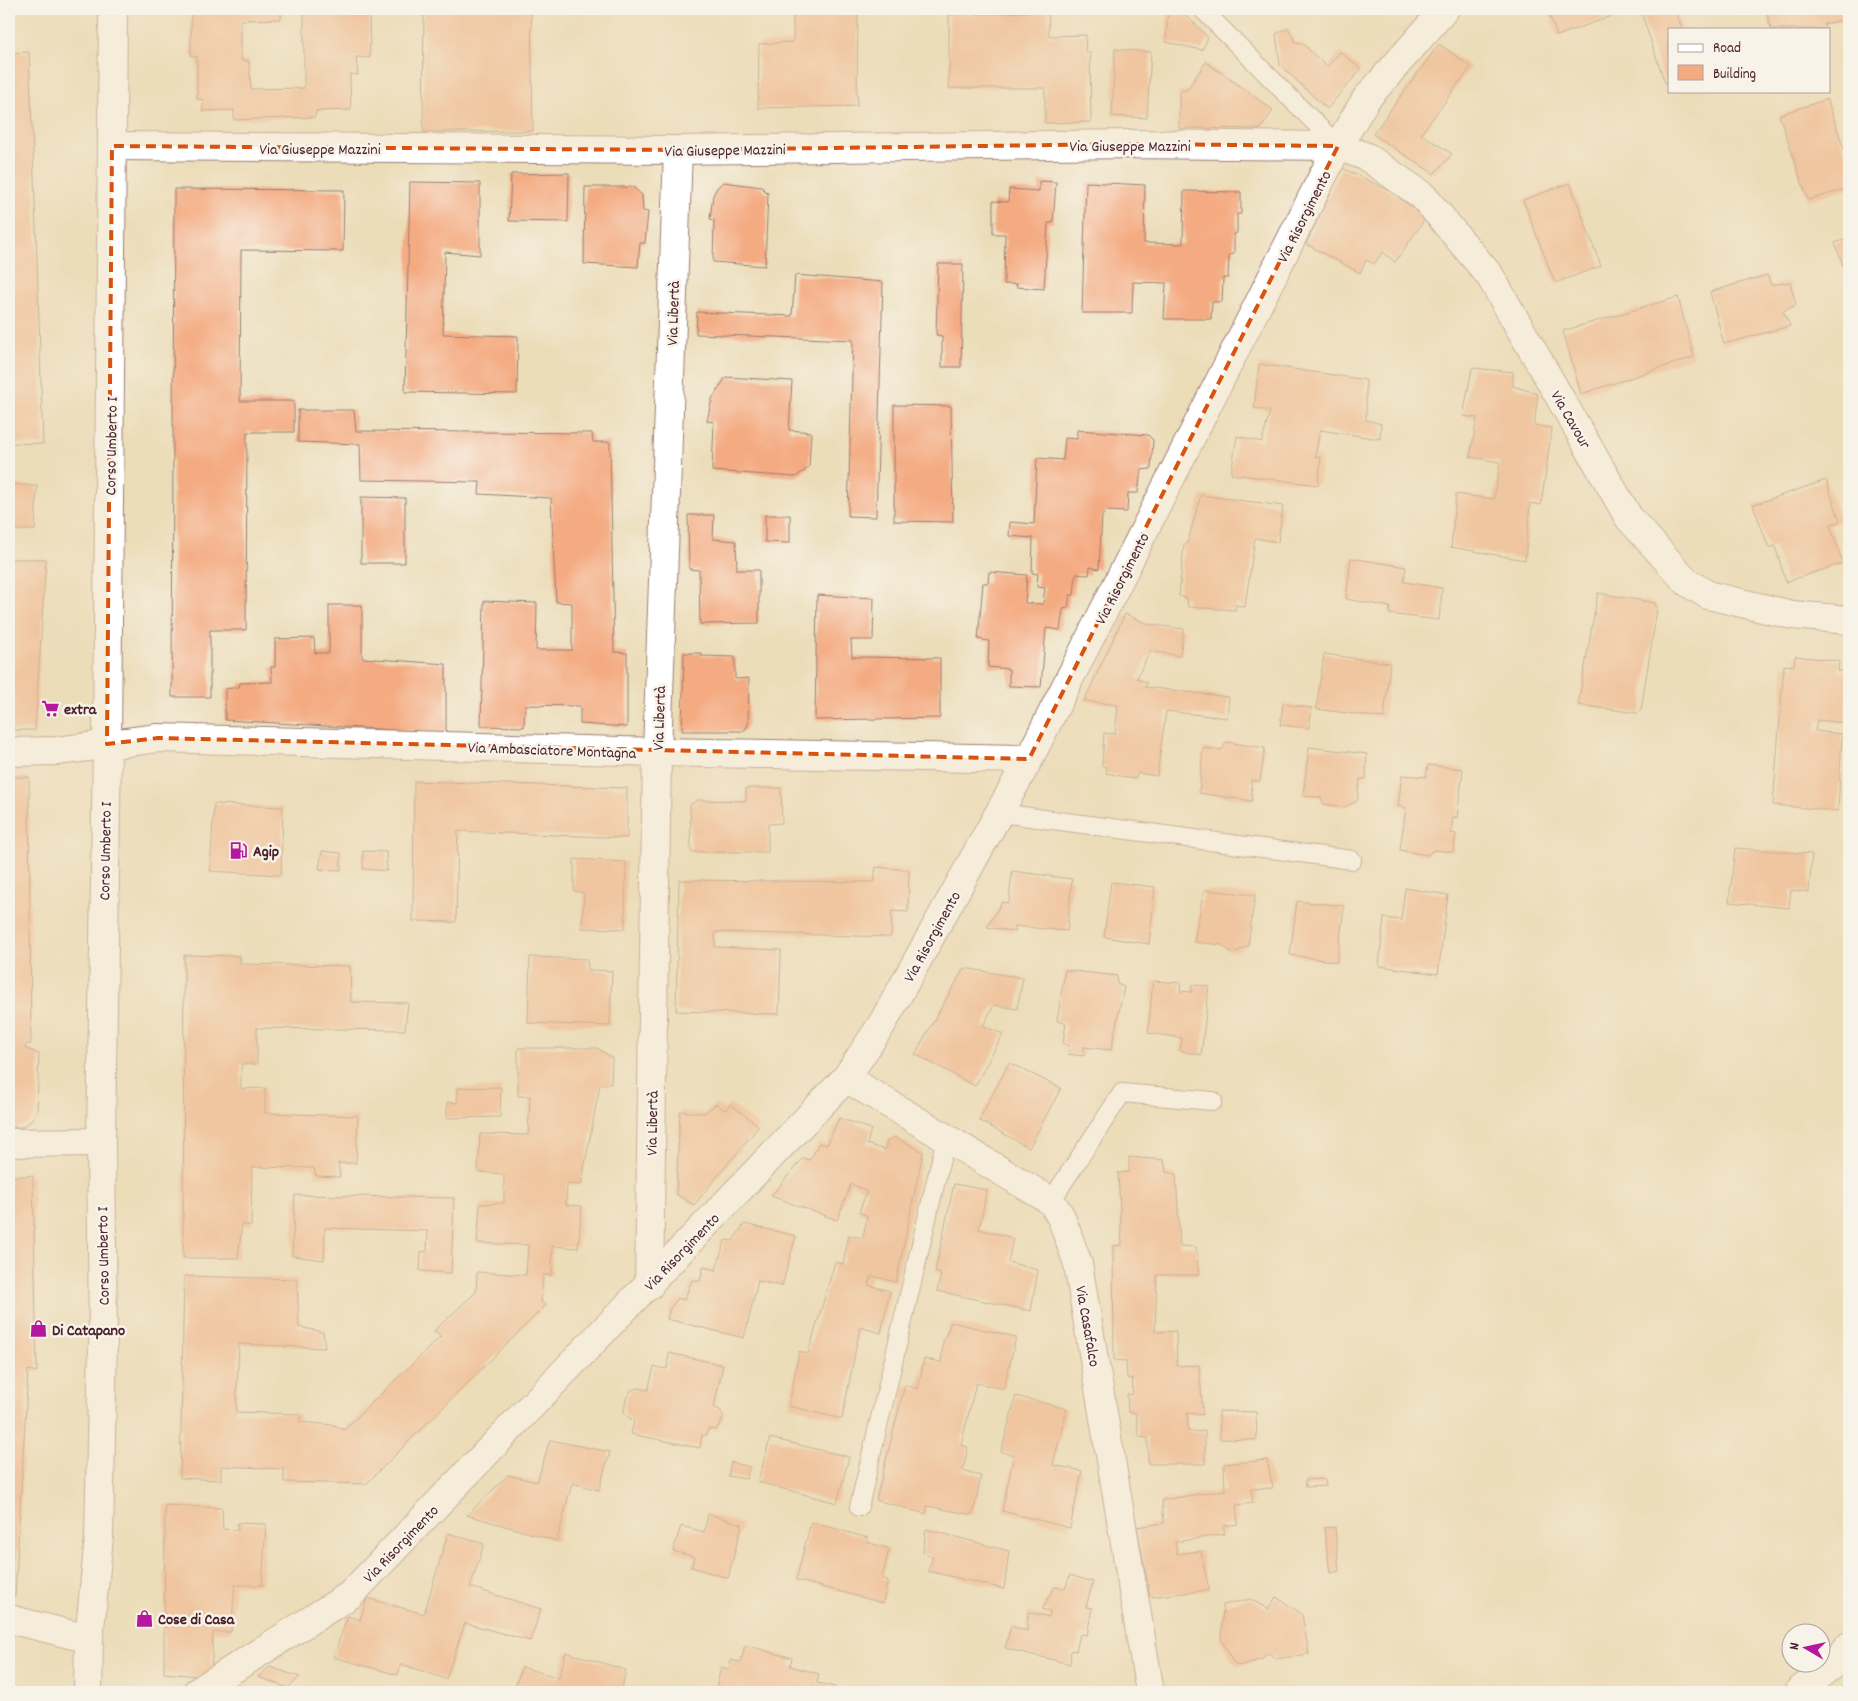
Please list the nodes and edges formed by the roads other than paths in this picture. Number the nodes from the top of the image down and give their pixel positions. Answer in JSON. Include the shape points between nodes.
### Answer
{"nodes":[{"id":1,"x":113,"y":9,"type":"edge"},
{"id":2,"x":1202,"y":9,"type":"edge"},
{"id":3,"x":1446,"y":9,"type":"edge"},
{"id":4,"x":112,"y":146,"type":"junction"},
{"id":5,"x":1338,"y":146,"type":"junction"},
{"id":6,"x":678,"y":150,"type":"junction"},
{"id":7,"x":1849,"y":620,"type":"edge"},
{"id":8,"x":107,"y":744,"type":"junction"},
{"id":9,"x":9,"y":752,"type":"edge"},
{"id":10,"x":657,"y":752,"type":"junction"},
{"id":11,"x":1029,"y":758,"type":"junction"},
{"id":12,"x":1000,"y":813,"type":"junction"},
{"id":13,"x":1352,"y":860,"type":"dead end"},
{"id":14,"x":846,"y":1078,"type":"junction"},
{"id":15,"x":1213,"y":1101,"type":"dead end"},
{"id":16,"x":946,"y":1138,"type":"junction"},
{"id":17,"x":100,"y":1142,"type":"junction"},
{"id":18,"x":9,"y":1143,"type":"edge"},
{"id":19,"x":1051,"y":1201,"type":"junction"},
{"id":20,"x":649,"y":1286,"type":"junction"},
{"id":21,"x":859,"y":1507,"type":"dead end"},
{"id":22,"x":9,"y":1620,"type":"edge"},
{"id":23,"x":89,"y":1639,"type":"junction"},
{"id":24,"x":1849,"y":1646,"type":"edge"},
{"id":25,"x":88,"y":1692,"type":"edge"},
{"id":26,"x":197,"y":1692,"type":"edge"},
{"id":27,"x":1150,"y":1692,"type":"edge"},
{"id":28,"x":1798,"y":1692,"type":"edge"}],
"edges":[{"from":1,"to":4,"type":"street","name":"Corso Umberto I"},
{"from":2,"to":5,"type":"lane"},
{"from":3,"to":5,"type":"street","name":"Via Risorgimento","via":[[1366,99]]},
{"from":4,"to":6,"type":"street","name":"Via Giuseppe Mazzini"},
{"from":4,"to":8,"type":"street","name":"Corso Umberto I"},
{"from":5,"to":6,"type":"street","name":"Via Giuseppe Mazzini","via":[[1131,144]]},
{"from":5,"to":7,"type":"street","name":"Via Cavour","via":[[1367,157],[1423,196],[1490,276],[1629,518],[1687,582],[1708,595],[1792,616]]},
{"from":5,"to":11,"type":"street","name":"Via Risorgimento"},
{"from":6,"to":10,"type":"street","name":"Via Libertà"},
{"from":8,"to":9,"type":"street","name":"Via Ambasciatore Montagna","via":[[57,751]]},
{"from":8,"to":10,"type":"street","name":"Via Ambasciatore Montagna","via":[[158,738]]},
{"from":8,"to":17,"type":"street","name":"Corso Umberto I"},
{"from":10,"to":11,"type":"street","name":"Via Ambasciatore Montagna"},
{"from":10,"to":20,"type":"street","name":"Via Libertà"},
{"from":11,"to":12,"type":"street","name":"Via Risorgimento"},
{"from":12,"to":13,"type":"lane"},
{"from":12,"to":14,"type":"street","name":"Via Risorgimento","via":[[882,1024]]},
{"from":14,"to":16,"type":"street","name":"Via Casafalco"},
{"from":14,"to":20,"type":"street","name":"Via Risorgimento"},
{"from":15,"to":19,"type":"lane","via":[[1122,1094]]},
{"from":16,"to":19,"type":"street","name":"Via Casafalco"},
{"from":16,"to":21,"type":"lane"},
{"from":17,"to":18,"type":"street"},
{"from":17,"to":23,"type":"street","name":"Corso Umberto I","via":[[103,1340],[99,1527]]},
{"from":19,"to":27,"type":"street","name":"Via Casafalco","via":[[1061,1217],[1078,1264]]},
{"from":20,"to":26,"type":"street","name":"Via Risorgimento","via":[[350,1594]]},
{"from":22,"to":23,"type":"street"},
{"from":23,"to":25,"type":"street","name":"Corso Umberto I"},
{"from":24,"to":28,"type":"street","via":[[1832,1665]]}]}
